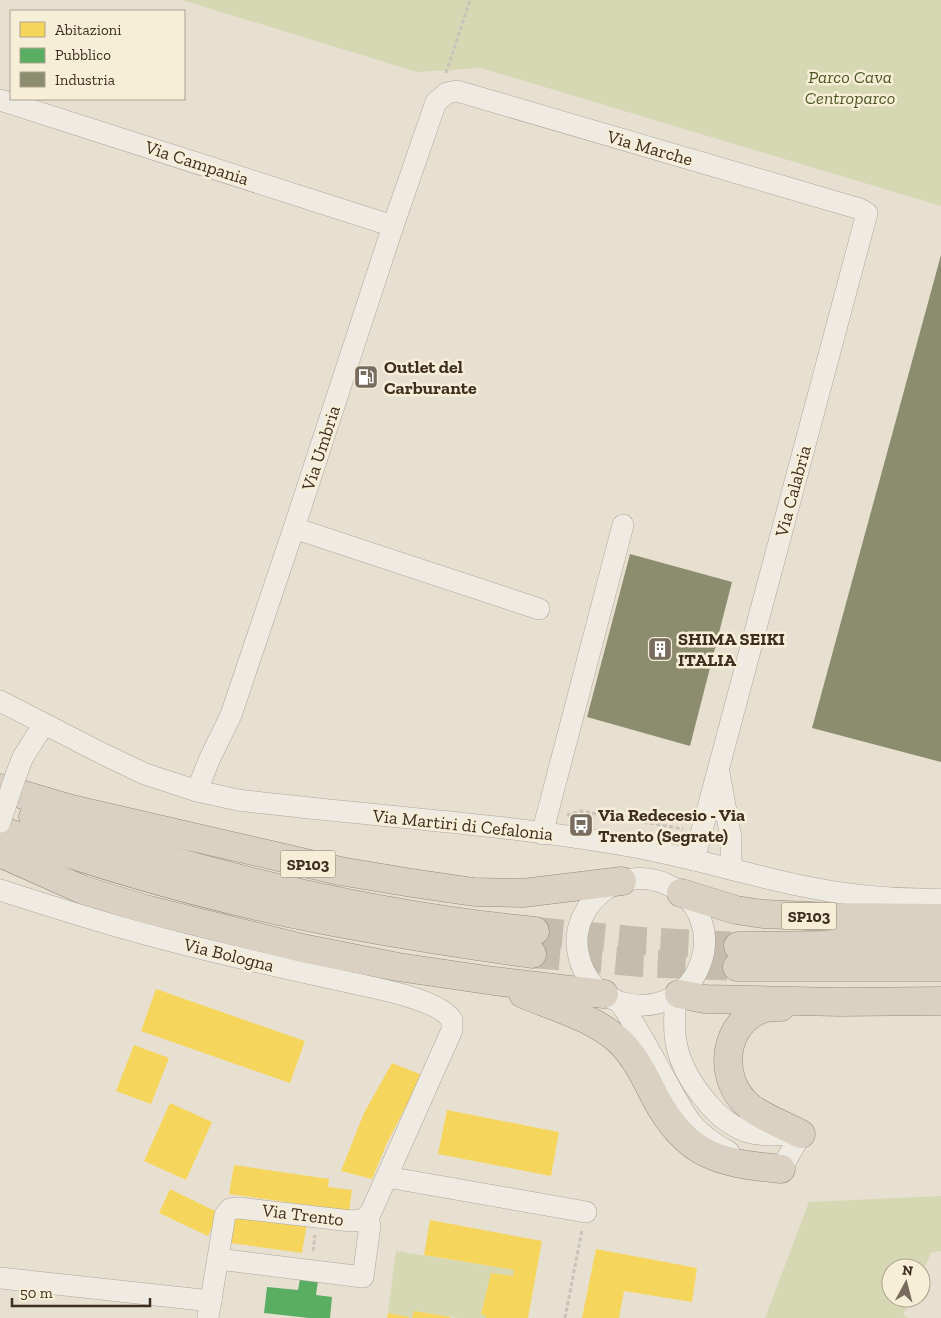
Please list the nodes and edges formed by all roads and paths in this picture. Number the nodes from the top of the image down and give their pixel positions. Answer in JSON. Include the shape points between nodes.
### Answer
{"nodes":[{"id":1,"x":470,"y":0,"type":"edge"},
{"id":2,"x":0,"y":100,"type":"edge"},
{"id":3,"x":436,"y":102,"type":"junction"},
{"id":4,"x":866,"y":212,"type":"joint"},
{"id":5,"x":393,"y":226,"type":"junction"},
{"id":6,"x":623,"y":525,"type":"dead end"},
{"id":7,"x":294,"y":528,"type":"junction"},
{"id":8,"x":540,"y":609,"type":"dead end"},
{"id":9,"x":0,"y":701,"type":"edge"},
{"id":10,"x":44,"y":724,"type":"junction"},
{"id":11,"x":718,"y":770,"type":"junction"},
{"id":12,"x":8,"y":782,"type":"edge"},
{"id":13,"x":198,"y":791,"type":"junction"},
{"id":14,"x":0,"y":805,"type":"edge"},
{"id":15,"x":637,"y":807,"type":"dead end"},
{"id":16,"x":634,"y":819,"type":"dead end"},
{"id":17,"x":0,"y":822,"type":"edge"},
{"id":18,"x":0,"y":830,"type":"edge"},
{"id":19,"x":542,"y":834,"type":"junction"},
{"id":20,"x":0,"y":853,"type":"edge"},
{"id":21,"x":694,"y":860,"type":"junction"},
{"id":22,"x":731,"y":869,"type":"junction"},
{"id":23,"x":622,"y":881,"type":"junction"},
{"id":24,"x":0,"y":890,"type":"edge"},
{"id":25,"x":681,"y":893,"type":"junction"},
{"id":26,"x":941,"y":899,"type":"edge"},
{"id":27,"x":941,"y":918,"type":"edge"},
{"id":28,"x":941,"y":944,"type":"edge"},
{"id":29,"x":941,"y":967,"type":"edge"},
{"id":30,"x":494,"y":981,"type":"junction"},
{"id":31,"x":678,"y":994,"type":"junction"},
{"id":32,"x":611,"y":998,"type":"junction"},
{"id":33,"x":941,"y":1001,"type":"edge"},
{"id":34,"x":840,"y":1002,"type":"junction"},
{"id":35,"x":453,"y":1024,"type":"joint"},
{"id":36,"x":801,"y":1134,"type":"junction"},
{"id":37,"x":781,"y":1169,"type":"junction"},
{"id":38,"x":387,"y":1177,"type":"junction"},
{"id":39,"x":586,"y":1212,"type":"joint"},
{"id":40,"x":368,"y":1217,"type":"junction"},
{"id":41,"x":316,"y":1227,"type":"dead end"},
{"id":42,"x":218,"y":1258,"type":"junction"},
{"id":43,"x":310,"y":1270,"type":"junction"},
{"id":44,"x":0,"y":1278,"type":"edge"},
{"id":45,"x":209,"y":1310,"type":"edge"},
{"id":46,"x":565,"y":1318,"type":"edge"}],
"edges":[{"from":1,"to":3,"type":"path"},
{"from":2,"to":5,"type":"street","name":"Via Campania"},
{"from":3,"to":4,"type":"street","name":"Via Marche","via":[[447,93],[457,91]]},
{"from":3,"to":5,"type":"street","name":"Via Umbria"},
{"from":4,"to":11,"type":"street","name":"Via Calabria"},
{"from":5,"to":7,"type":"street","name":"Via Umbria"},
{"from":6,"to":19,"type":"street"},
{"from":7,"to":8,"type":"street"},
{"from":7,"to":13,"type":"street","name":"Via Umbria","via":[[231,715]]},
{"from":9,"to":10,"type":"street","name":"Via Martiri di Cefalonia"},
{"from":10,"to":12,"type":"street"},
{"from":10,"to":13,"type":"street","name":"Via Martiri di Cefalonia","via":[[145,774]]},
{"from":11,"to":21,"type":"street","name":"Via Calabria"},
{"from":11,"to":22,"type":"street","name":"Via Calabria","via":[[731,838]]},
{"from":12,"to":17,"type":"street","bridge":true},
{"from":12,"to":23,"type":"highway","number":"SP103","via":[[81,812],[340,871],[412,883],[474,892],[523,893]]},
{"from":13,"to":19,"type":"street","name":"Via Martiri di Cefalonia","via":[[238,800]]},
{"from":14,"to":18,"type":"highway","number":"SP103","via":[[102,840],[275,888],[454,921],[534,942],[406,936],[317,919],[125,871]]},
{"from":15,"to":16,"type":"path"},
{"from":19,"to":21,"type":"street","name":"Via Martiri di Cefalonia","via":[[630,846]]},
{"from":20,"to":30,"type":"highway","via":[[83,890],[145,909],[312,950]]},
{"from":21,"to":22,"type":"street","name":"Via Martiri di Cefalonia"},
{"from":22,"to":26,"type":"street","name":"Via Martiri di Cefalonia","via":[[857,896]]},
{"from":23,"to":25,"type":"street","via":[[650,879]]},
{"from":23,"to":32,"type":"street","via":[[592,900],[578,932],[577,950],[582,967],[591,982]]},
{"from":24,"to":35,"type":"street","name":"Via Bologna","via":[[151,936],[392,992],[437,1008],[450,1016]]},
{"from":25,"to":27,"type":"highway","number":"SP103","via":[[736,910],[764,914]]},
{"from":25,"to":31,"type":"street","via":[[698,914],[704,930],[705,947],[696,974]]},
{"from":28,"to":29,"type":"highway","number":"SP103","via":[[738,956]]},
{"from":30,"to":32,"type":"highway"},
{"from":30,"to":37,"type":"highway","via":[[609,1032],[638,1064],[678,1132],[702,1152],[733,1163]]},
{"from":31,"to":32,"type":"street","via":[[646,1006],[630,1005]]},
{"from":31,"to":34,"type":"highway","via":[[705,999]]},
{"from":31,"to":36,"type":"street","via":[[674,1034],[680,1058],[718,1114],[733,1126],[751,1133]]},
{"from":32,"to":37,"type":"street","via":[[643,1039],[683,1111],[700,1132],[732,1153]]},
{"from":33,"to":34,"type":"highway"},
{"from":34,"to":36,"type":"highway","via":[[766,1008],[741,1025],[730,1044],[727,1067],[737,1093],[750,1107]]},
{"from":35,"to":38,"type":"street","name":"Via Trento"},
{"from":36,"to":37,"type":"street"},
{"from":38,"to":39,"type":"street"},
{"from":38,"to":40,"type":"street","name":"Via Trento"},
{"from":39,"to":46,"type":"path"},
{"from":40,"to":42,"type":"street","name":"Via Trento","via":[[351,1222],[234,1207],[225,1215]]},
{"from":40,"to":43,"type":"street","via":[[370,1224],[363,1277]]},
{"from":41,"to":43,"type":"path"},
{"from":42,"to":43,"type":"street"},
{"from":42,"to":45,"type":"street","name":"Via Trento"},
{"from":44,"to":45,"type":"street"}]}
